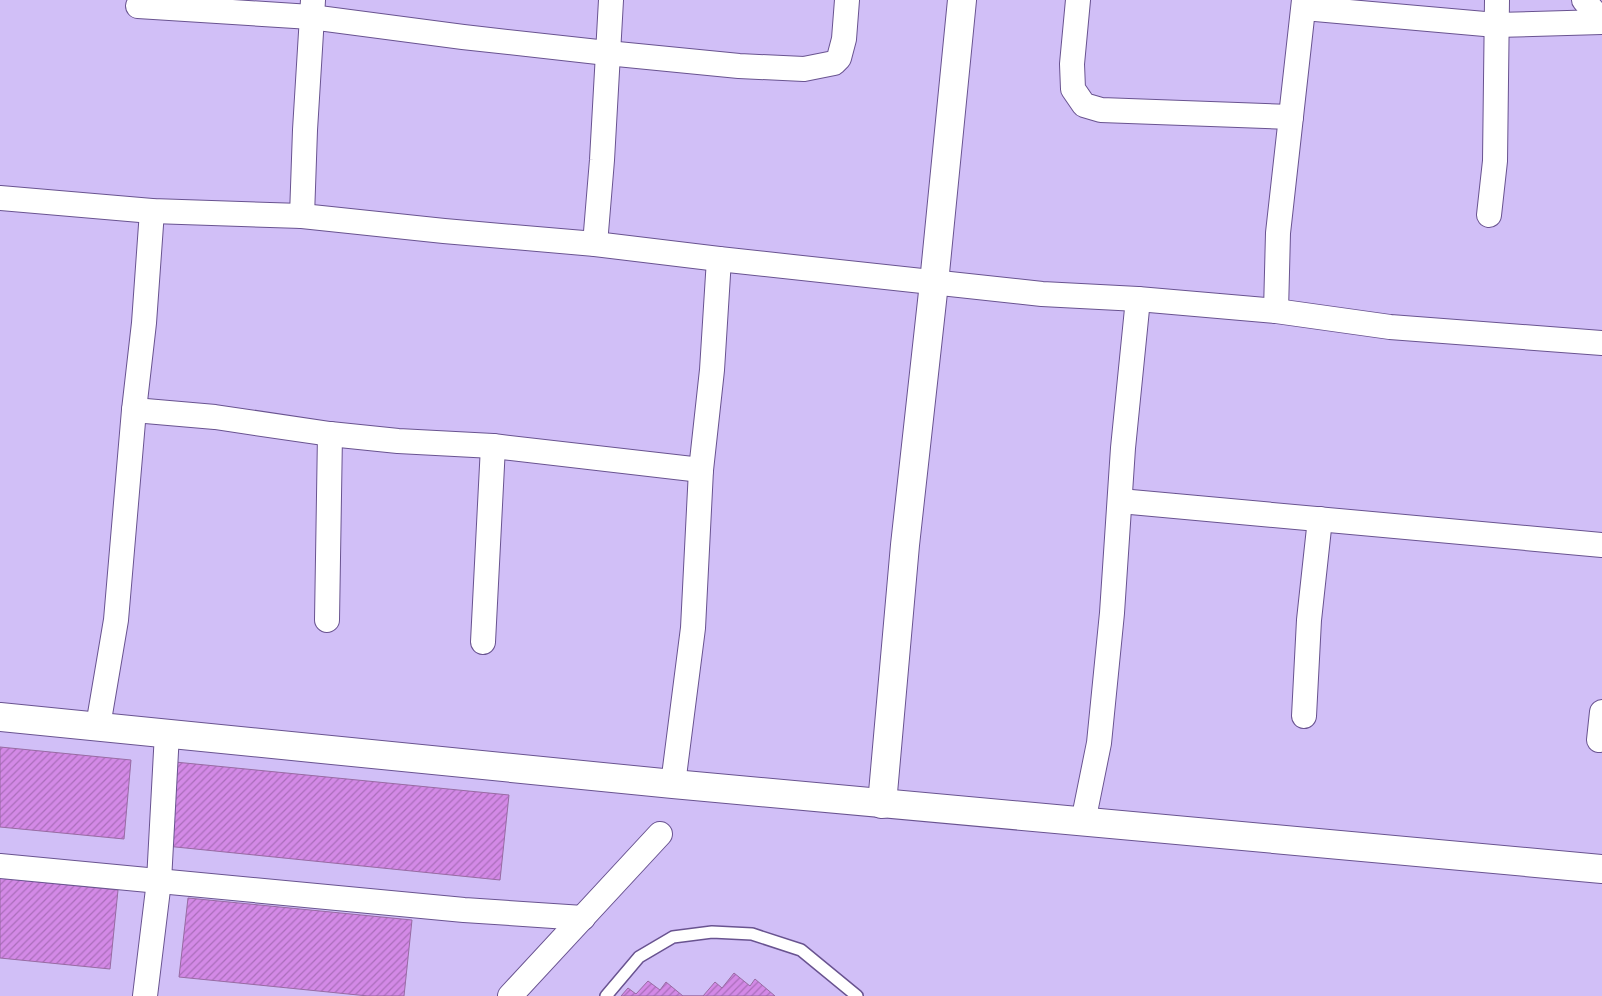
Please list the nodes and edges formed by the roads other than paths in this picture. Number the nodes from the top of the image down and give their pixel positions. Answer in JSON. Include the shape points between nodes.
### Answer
{"nodes":[{"id":1,"x":611,"y":0,"type":"edge"},
{"id":2,"x":847,"y":0,"type":"edge"},
{"id":3,"x":962,"y":0,"type":"edge"},
{"id":4,"x":1078,"y":0,"type":"edge"},
{"id":5,"x":1497,"y":0,"type":"edge"},
{"id":6,"x":1584,"y":0,"type":"edge"},
{"id":7,"x":1304,"y":4,"type":"edge"},
{"id":8,"x":138,"y":6,"type":"dead end"},
{"id":9,"x":312,"y":9,"type":"edge"},
{"id":10,"x":1602,"y":22,"type":"edge"},
{"id":11,"x":1496,"y":25,"type":"junction"},
{"id":12,"x":607,"y":53,"type":"junction"},
{"id":13,"x":1291,"y":117,"type":"junction"},
{"id":14,"x":0,"y":198,"type":"edge"},
{"id":15,"x":152,"y":211,"type":"junction"},
{"id":16,"x":1489,"y":215,"type":"dead end"},
{"id":17,"x":302,"y":216,"type":"junction"},
{"id":18,"x":595,"y":244,"type":"junction"},
{"id":19,"x":719,"y":259,"type":"junction"},
{"id":20,"x":934,"y":282,"type":"junction"},
{"id":21,"x":1138,"y":299,"type":"junction"},
{"id":22,"x":1276,"y":311,"type":"junction"},
{"id":23,"x":1602,"y":343,"type":"edge"},
{"id":24,"x":134,"y":410,"type":"junction"},
{"id":25,"x":330,"y":434,"type":"junction"},
{"id":26,"x":493,"y":446,"type":"junction"},
{"id":27,"x":701,"y":470,"type":"junction"},
{"id":28,"x":1120,"y":501,"type":"junction"},
{"id":29,"x":1320,"y":519,"type":"junction"},
{"id":30,"x":1602,"y":545,"type":"edge"},
{"id":31,"x":327,"y":620,"type":"dead end"},
{"id":32,"x":483,"y":642,"type":"dead end"},
{"id":33,"x":1602,"y":712,"type":"edge"},
{"id":34,"x":1304,"y":716,"type":"dead end"},
{"id":35,"x":0,"y":717,"type":"edge"},
{"id":36,"x":98,"y":726,"type":"junction"},
{"id":37,"x":168,"y":733,"type":"junction"},
{"id":38,"x":1599,"y":740,"type":"dead end"},
{"id":39,"x":673,"y":784,"type":"junction"},
{"id":40,"x":882,"y":804,"type":"junction"},
{"id":41,"x":1083,"y":822,"type":"junction"},
{"id":42,"x":660,"y":834,"type":"dead end"},
{"id":43,"x":0,"y":866,"type":"edge"},
{"id":44,"x":1602,"y":869,"type":"edge"},
{"id":45,"x":159,"y":881,"type":"junction"},
{"id":46,"x":583,"y":918,"type":"junction"},
{"id":47,"x":145,"y":996,"type":"edge"},
{"id":48,"x":510,"y":996,"type":"edge"},
{"id":49,"x":606,"y":996,"type":"edge"},
{"id":50,"x":857,"y":996,"type":"edge"}],
"edges":[{"from":1,"to":12,"type":"street"},
{"from":2,"to":12,"type":"street","via":[[843,47],[839,58],[826,66],[804,69],[739,66]]},
{"from":3,"to":20,"type":"street"},
{"from":4,"to":13,"type":"street","via":[[1073,90],[1084,104],[1101,110]]},
{"from":5,"to":11,"type":"street"},
{"from":6,"to":10,"type":"street"},
{"from":7,"to":11,"type":"street"},
{"from":7,"to":13,"type":"street"},
{"from":8,"to":9,"type":"street"},
{"from":9,"to":12,"type":"street","via":[[463,37]]},
{"from":9,"to":17,"type":"street"},
{"from":10,"to":11,"type":"street"},
{"from":11,"to":16,"type":"street","via":[[1495,161]]},
{"from":12,"to":18,"type":"street"},
{"from":13,"to":22,"type":"street","via":[[1278,232]]},
{"from":14,"to":15,"type":"street"},
{"from":15,"to":17,"type":"street"},
{"from":15,"to":24,"type":"street"},
{"from":17,"to":18,"type":"street"},
{"from":18,"to":19,"type":"street"},
{"from":19,"to":20,"type":"street"},
{"from":19,"to":27,"type":"street"},
{"from":20,"to":21,"type":"street","via":[[1042,294]]},
{"from":20,"to":40,"type":"street","via":[[905,545]]},
{"from":21,"to":22,"type":"street"},
{"from":21,"to":28,"type":"street"},
{"from":22,"to":23,"type":"street","via":[[1390,327]]},
{"from":24,"to":25,"type":"street","via":[[215,416]]},
{"from":24,"to":36,"type":"street","via":[[116,620]]},
{"from":25,"to":26,"type":"street"},
{"from":25,"to":31,"type":"street"},
{"from":26,"to":27,"type":"street"},
{"from":26,"to":32,"type":"street"},
{"from":27,"to":39,"type":"street","via":[[693,628]]},
{"from":28,"to":29,"type":"street"},
{"from":28,"to":41,"type":"street","via":[[1099,743]]},
{"from":29,"to":30,"type":"street"},
{"from":29,"to":34,"type":"street","via":[[1309,620]]},
{"from":33,"to":38,"type":"street"},
{"from":35,"to":36,"type":"street"},
{"from":36,"to":37,"type":"street"},
{"from":37,"to":39,"type":"street"},
{"from":37,"to":45,"type":"street"},
{"from":39,"to":40,"type":"street"},
{"from":40,"to":41,"type":"street"},
{"from":41,"to":44,"type":"street"},
{"from":42,"to":46,"type":"street"},
{"from":43,"to":45,"type":"street"},
{"from":45,"to":46,"type":"street"},
{"from":45,"to":47,"type":"street"},
{"from":46,"to":48,"type":"street"},
{"from":49,"to":50,"type":"lane","via":[[640,957],[673,937],[712,932],[752,934],[801,950]]}]}
